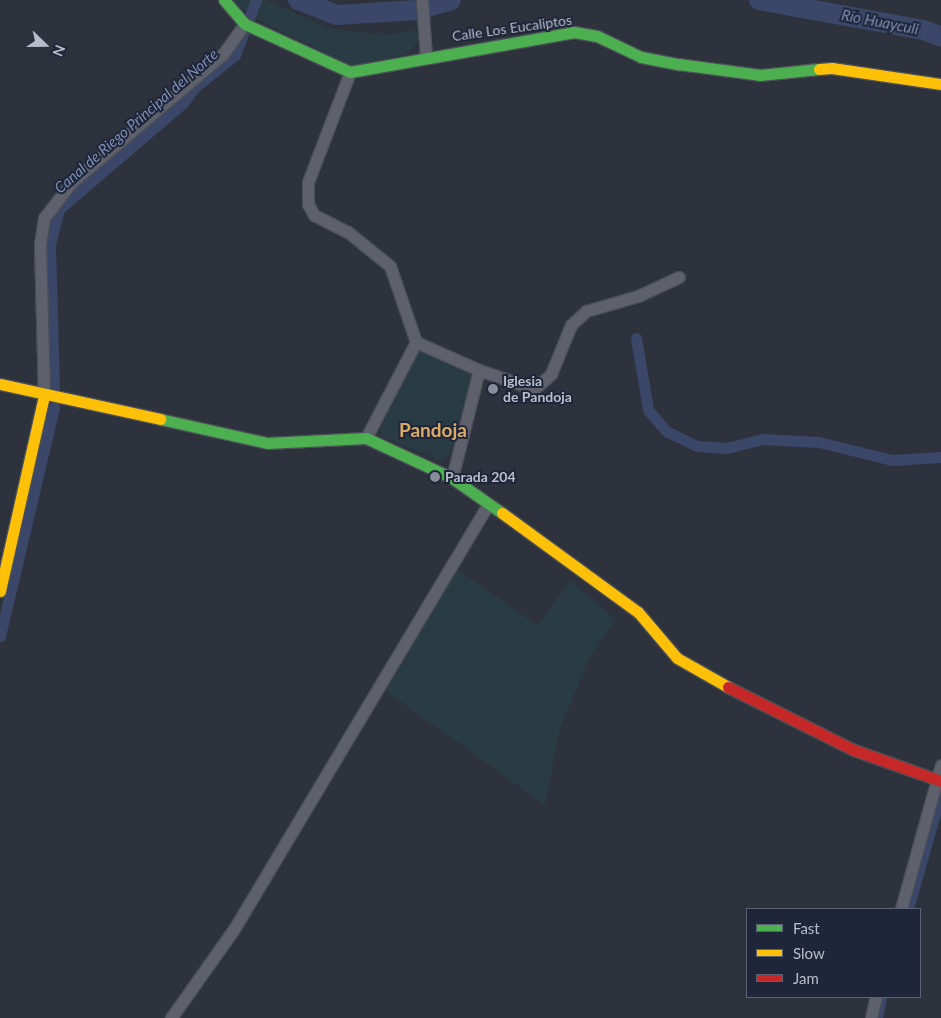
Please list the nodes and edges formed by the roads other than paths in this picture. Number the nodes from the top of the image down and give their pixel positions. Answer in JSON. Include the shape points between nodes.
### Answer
{"nodes":[{"id":1,"x":224,"y":0,"type":"edge"},
{"id":2,"x":422,"y":0,"type":"edge"},
{"id":3,"x":245,"y":24,"type":"junction"},
{"id":4,"x":426,"y":57,"type":"junction"},
{"id":5,"x":350,"y":72,"type":"junction"},
{"id":6,"x":941,"y":84,"type":"edge"},
{"id":7,"x":679,"y":277,"type":"dead end"},
{"id":8,"x":416,"y":342,"type":"junction"},
{"id":9,"x":479,"y":370,"type":"junction"},
{"id":10,"x":0,"y":384,"type":"edge"},
{"id":11,"x":44,"y":396,"type":"junction"},
{"id":12,"x":366,"y":438,"type":"junction"},
{"id":13,"x":452,"y":478,"type":"junction"},
{"id":14,"x":488,"y":504,"type":"junction"},
{"id":15,"x":0,"y":591,"type":"edge"},
{"id":16,"x":941,"y":765,"type":"edge"},
{"id":17,"x":939,"y":780,"type":"edge"},
{"id":18,"x":901,"y":908,"type":"edge"},
{"id":19,"x":876,"y":998,"type":"edge"},
{"id":20,"x":171,"y":1018,"type":"edge"},
{"id":21,"x":870,"y":1018,"type":"edge"}],
"edges":[{"from":1,"to":3,"type":"street"},
{"from":2,"to":4,"type":"street"},
{"from":3,"to":5,"type":"street"},
{"from":3,"to":11,"type":"street","via":[[224,54],[72,182],[44,218],[40,244]]},
{"from":4,"to":5,"type":"street","name":"Calle Los Eucaliptos"},
{"from":4,"to":6,"type":"street","name":"Calle Los Eucaliptos","via":[[574,32],[597,36],[641,56],[678,64],[760,75],[832,68]]},
{"from":5,"to":8,"type":"street","via":[[308,182],[308,204],[314,215],[348,232],[390,266]]},
{"from":7,"to":9,"type":"street","via":[[638,296],[586,311],[571,325],[551,374],[534,389]]},
{"from":8,"to":9,"type":"street"},
{"from":8,"to":12,"type":"street"},
{"from":9,"to":13,"type":"street"},
{"from":10,"to":11,"type":"street"},
{"from":11,"to":12,"type":"street","via":[[267,443]]},
{"from":11,"to":15,"type":"street"},
{"from":12,"to":13,"type":"street"},
{"from":13,"to":14,"type":"street"},
{"from":14,"to":17,"type":"street","via":[[638,612],[677,658],[813,731],[877,760]]},
{"from":14,"to":20,"type":"street","via":[[234,929]]},
{"from":16,"to":17,"type":"street"},
{"from":17,"to":18,"type":"street"},
{"from":19,"to":21,"type":"street"}]}
